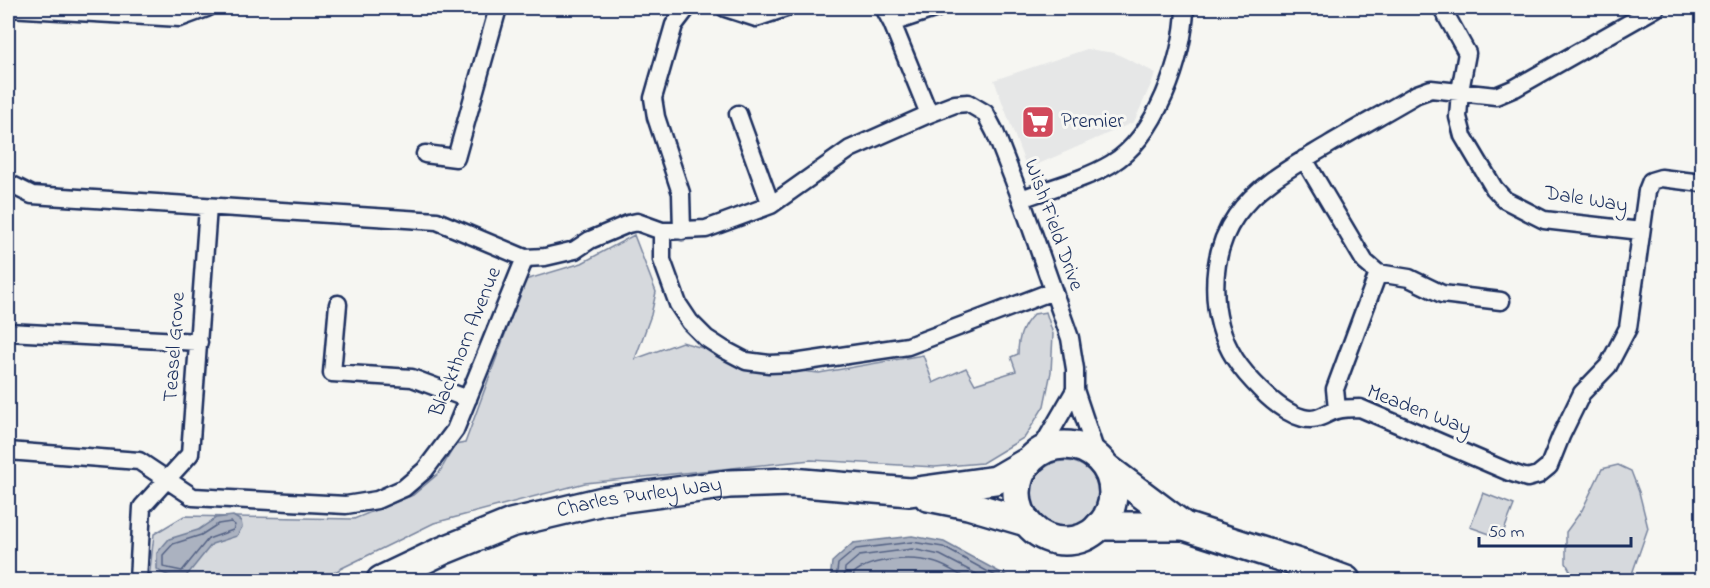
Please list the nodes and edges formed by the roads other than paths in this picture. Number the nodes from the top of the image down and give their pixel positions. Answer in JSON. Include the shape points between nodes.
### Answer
{"nodes":[{"id":1,"x":8,"y":8,"type":"edge"},
{"id":2,"x":207,"y":8,"type":"edge"},
{"id":3,"x":498,"y":8,"type":"edge"},
{"id":4,"x":686,"y":8,"type":"edge"},
{"id":5,"x":725,"y":8,"type":"edge"},
{"id":6,"x":786,"y":8,"type":"edge"},
{"id":7,"x":884,"y":8,"type":"edge"},
{"id":8,"x":937,"y":8,"type":"edge"},
{"id":9,"x":1185,"y":8,"type":"edge"},
{"id":10,"x":1442,"y":8,"type":"edge"},
{"id":11,"x":1656,"y":8,"type":"edge"},
{"id":12,"x":892,"y":23,"type":"junction"},
{"id":13,"x":1460,"y":92,"type":"junction"},
{"id":14,"x":738,"y":114,"type":"dead end"},
{"id":15,"x":929,"y":114,"type":"junction"},
{"id":16,"x":425,"y":154,"type":"dead end"},
{"id":17,"x":1304,"y":159,"type":"junction"},
{"id":18,"x":8,"y":183,"type":"edge"},
{"id":19,"x":1702,"y":183,"type":"edge"},
{"id":20,"x":1021,"y":199,"type":"junction"},
{"id":21,"x":771,"y":204,"type":"junction"},
{"id":22,"x":208,"y":207,"type":"junction"},
{"id":23,"x":662,"y":231,"type":"junction"},
{"id":24,"x":682,"y":231,"type":"junction"},
{"id":25,"x":1641,"y":231,"type":"junction"},
{"id":26,"x":525,"y":258,"type":"junction"},
{"id":27,"x":1378,"y":273,"type":"junction"},
{"id":28,"x":1053,"y":291,"type":"junction"},
{"id":29,"x":1502,"y":301,"type":"dead end"},
{"id":30,"x":338,"y":304,"type":"dead end"},
{"id":31,"x":8,"y":332,"type":"edge"},
{"id":32,"x":199,"y":342,"type":"junction"},
{"id":33,"x":1075,"y":390,"type":"junction"},
{"id":34,"x":468,"y":399,"type":"junction"},
{"id":35,"x":1337,"y":410,"type":"junction"},
{"id":36,"x":8,"y":451,"type":"edge"},
{"id":37,"x":1033,"y":457,"type":"junction"},
{"id":38,"x":1102,"y":462,"type":"junction"},
{"id":39,"x":166,"y":480,"type":"junction"},
{"id":40,"x":910,"y":492,"type":"junction"},
{"id":41,"x":1026,"y":522,"type":"junction"},
{"id":42,"x":1099,"y":526,"type":"junction"},
{"id":43,"x":1184,"y":526,"type":"junction"},
{"id":44,"x":138,"y":580,"type":"edge"},
{"id":45,"x":381,"y":580,"type":"edge"},
{"id":46,"x":1346,"y":580,"type":"edge"}],
"edges":[{"from":1,"to":2,"type":"street","via":[[180,18]]},
{"from":3,"to":16,"type":"street","via":[[456,158]]},
{"from":4,"to":24,"type":"street","via":[[674,26],[653,98],[681,193]]},
{"from":5,"to":6,"type":"street","via":[[756,18]]},
{"from":7,"to":12,"type":"street"},
{"from":8,"to":12,"type":"street"},
{"from":9,"to":20,"type":"street","via":[[1179,55],[1163,96],[1132,147],[1111,164]]},
{"from":10,"to":13,"type":"street","name":"Dale Way","via":[[1467,53]]},
{"from":11,"to":13,"type":"street","name":"Meaden Way","via":[[1515,88],[1496,96]]},
{"from":12,"to":15,"type":"street"},
{"from":13,"to":17,"type":"street","name":"Meaden Way","via":[[1431,89],[1417,94]]},
{"from":13,"to":25,"type":"street","name":"Dale Way","via":[[1458,117],[1463,136],[1505,200],[1544,220]]},
{"from":14,"to":21,"type":"street"},
{"from":15,"to":20,"type":"street","name":"Wish Field Drive","via":[[968,103],[985,113]]},
{"from":15,"to":21,"type":"street","name":"Wish Field Drive","via":[[850,148]]},
{"from":17,"to":27,"type":"street","via":[[1365,262]]},
{"from":17,"to":35,"type":"street","name":"Meaden Way","via":[[1279,175],[1236,216],[1217,263],[1215,287],[1221,328],[1234,358],[1269,398],[1303,418],[1321,418]]},
{"from":18,"to":22,"type":"street","name":"Blackthorn Avenue","via":[[32,195]]},
{"from":19,"to":25,"type":"street","name":"Meaden Way","via":[[1661,178],[1651,181]]},
{"from":20,"to":28,"type":"street","name":"Wish Field Drive"},
{"from":21,"to":24,"type":"street","name":"Wish Field Drive","via":[[706,229]]},
{"from":22,"to":26,"type":"street","name":"Blackthorn Avenue","via":[[437,221]]},
{"from":22,"to":32,"type":"street","name":"Teasel Grove"},
{"from":23,"to":24,"type":"street","name":"Wish Field Drive"},
{"from":23,"to":26,"type":"street","name":"Wish Field Drive","via":[[637,222],[575,250]]},
{"from":23,"to":28,"type":"street","via":[[662,260],[678,304],[706,338],[746,361],[794,363],[908,346]]},
{"from":25,"to":35,"type":"street","name":"Meaden Way","via":[[1628,328],[1608,366],[1582,393],[1549,466],[1538,475],[1527,478],[1509,472],[1360,408]]},
{"from":26,"to":34,"type":"street","name":"Blackthorn Avenue"},
{"from":27,"to":29,"type":"street","via":[[1409,278],[1442,294]]},
{"from":27,"to":35,"type":"street","via":[[1335,389]]},
{"from":28,"to":33,"type":"street","name":"Wish Field Drive","via":[[1072,348]]},
{"from":30,"to":34,"type":"street","via":[[332,373],[412,378]]},
{"from":31,"to":32,"type":"street"},
{"from":32,"to":39,"type":"street","name":"Teasel Grove","via":[[190,454]]},
{"from":33,"to":37,"type":"street"},
{"from":33,"to":38,"type":"street","name":"Wish Field Drive"},
{"from":34,"to":39,"type":"street","name":"Blackthorn Avenue","via":[[455,430],[425,470],[404,488],[377,500],[346,505],[193,497]]},
{"from":36,"to":39,"type":"street","name":"Blackthorn Avenue","via":[[139,461]]},
{"from":37,"to":38,"type":"main road","via":[[1053,446],[1068,445],[1084,448]]},
{"from":37,"to":40,"type":"main road","name":"Charles Purley Way","via":[[996,480]]},
{"from":37,"to":41,"type":"main road","via":[[1019,477],[1016,492]]},
{"from":38,"to":42,"type":"main road","via":[[1112,483],[1113,499]]},
{"from":38,"to":43,"type":"main road"},
{"from":39,"to":44,"type":"street","via":[[142,507]]},
{"from":40,"to":41,"type":"main road","name":"Charles Purley Way"},
{"from":40,"to":45,"type":"main road","name":"Charles Purley Way","via":[[791,482],[729,484],[603,501],[511,524]]},
{"from":41,"to":42,"type":"main road","via":[[1053,540],[1070,541]]},
{"from":42,"to":43,"type":"main road"},
{"from":43,"to":46,"type":"main road"}]}
